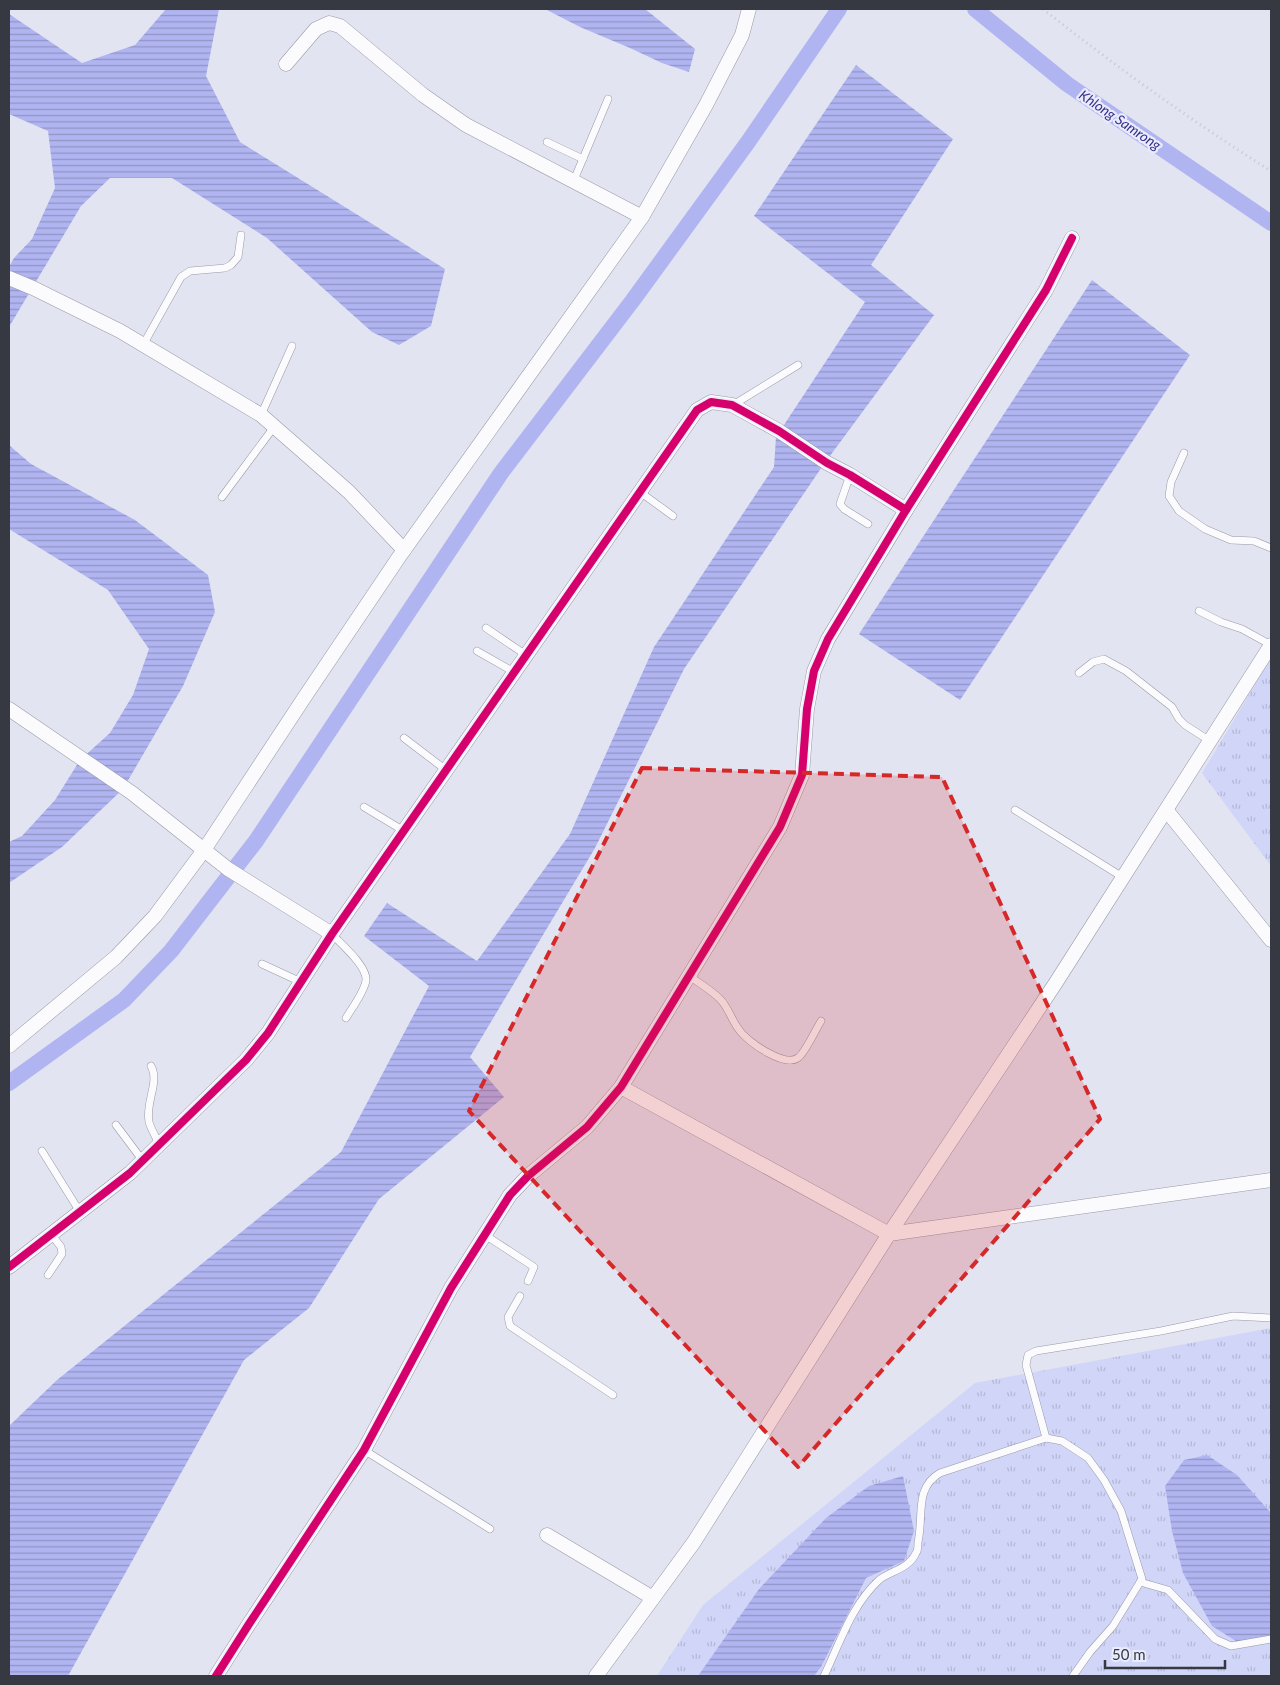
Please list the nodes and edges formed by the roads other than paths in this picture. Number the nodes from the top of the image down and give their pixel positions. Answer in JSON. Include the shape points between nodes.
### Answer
{"nodes":[{"id":1,"x":749,"y":9,"type":"edge"},
{"id":2,"x":286,"y":64,"type":"dead end"},
{"id":3,"x":608,"y":99,"type":"dead end"},
{"id":4,"x":547,"y":142,"type":"dead end"},
{"id":5,"x":583,"y":159,"type":"junction"},
{"id":6,"x":574,"y":180,"type":"junction"},
{"id":7,"x":642,"y":217,"type":"junction"},
{"id":8,"x":241,"y":236,"type":"dead end"},
{"id":9,"x":1072,"y":238,"type":"dead end"},
{"id":10,"x":9,"y":278,"type":"edge"},
{"id":11,"x":143,"y":345,"type":"junction"},
{"id":12,"x":292,"y":346,"type":"dead end"},
{"id":13,"x":798,"y":365,"type":"dead end"},
{"id":14,"x":732,"y":405,"type":"junction"},
{"id":15,"x":261,"y":415,"type":"junction"},
{"id":16,"x":274,"y":427,"type":"junction"},
{"id":17,"x":1184,"y":453,"type":"dead end"},
{"id":18,"x":850,"y":475,"type":"junction"},
{"id":19,"x":640,"y":492,"type":"junction"},
{"id":20,"x":222,"y":497,"type":"dead end"},
{"id":21,"x":906,"y":510,"type":"junction"},
{"id":22,"x":673,"y":516,"type":"dead end"},
{"id":23,"x":868,"y":524,"type":"dead end"},
{"id":24,"x":1271,"y":548,"type":"edge"},
{"id":25,"x":404,"y":550,"type":"junction"},
{"id":26,"x":1199,"y":611,"type":"dead end"},
{"id":27,"x":486,"y":628,"type":"dead end"},
{"id":28,"x":1271,"y":645,"type":"edge"},
{"id":29,"x":477,"y":651,"type":"dead end"},
{"id":30,"x":526,"y":656,"type":"junction"},
{"id":31,"x":514,"y":672,"type":"junction"},
{"id":32,"x":1079,"y":673,"type":"dead end"},
{"id":33,"x":9,"y":710,"type":"edge"},
{"id":34,"x":404,"y":738,"type":"dead end"},
{"id":35,"x":1211,"y":741,"type":"junction"},
{"id":36,"x":446,"y":770,"type":"junction"},
{"id":37,"x":364,"y":807,"type":"dead end"},
{"id":38,"x":1015,"y":810,"type":"dead end"},
{"id":39,"x":1167,"y":811,"type":"junction"},
{"id":40,"x":404,"y":831,"type":"junction"},
{"id":41,"x":204,"y":850,"type":"junction"},
{"id":42,"x":1124,"y":878,"type":"junction"},
{"id":43,"x":332,"y":934,"type":"junction"},
{"id":44,"x":1271,"y":940,"type":"edge"},
{"id":45,"x":262,"y":964,"type":"dead end"},
{"id":46,"x":689,"y":976,"type":"junction"},
{"id":47,"x":301,"y":982,"type":"junction"},
{"id":48,"x":346,"y":1018,"type":"dead end"},
{"id":49,"x":822,"y":1021,"type":"dead end"},
{"id":50,"x":9,"y":1046,"type":"edge"},
{"id":51,"x":151,"y":1066,"type":"dead end"},
{"id":52,"x":621,"y":1087,"type":"junction"},
{"id":53,"x":116,"y":1125,"type":"dead end"},
{"id":54,"x":159,"y":1144,"type":"junction"},
{"id":55,"x":42,"y":1151,"type":"dead end"},
{"id":56,"x":143,"y":1160,"type":"junction"},
{"id":57,"x":1271,"y":1180,"type":"edge"},
{"id":58,"x":80,"y":1212,"type":"junction"},
{"id":59,"x":51,"y":1234,"type":"junction"},
{"id":60,"x":484,"y":1234,"type":"junction"},
{"id":61,"x":889,"y":1234,"type":"junction"},
{"id":62,"x":9,"y":1268,"type":"edge"},
{"id":63,"x":48,"y":1274,"type":"dead end"},
{"id":64,"x":528,"y":1281,"type":"dead end"},
{"id":65,"x":520,"y":1296,"type":"dead end"},
{"id":66,"x":1271,"y":1318,"type":"edge"},
{"id":67,"x":613,"y":1395,"type":"dead end"},
{"id":68,"x":1046,"y":1438,"type":"junction"},
{"id":69,"x":364,"y":1450,"type":"junction"},
{"id":70,"x":490,"y":1529,"type":"dead end"},
{"id":71,"x":547,"y":1535,"type":"dead end"},
{"id":72,"x":1140,"y":1582,"type":"junction"},
{"id":73,"x":653,"y":1598,"type":"junction"},
{"id":74,"x":1271,"y":1639,"type":"edge"},
{"id":75,"x":216,"y":1676,"type":"edge"},
{"id":76,"x":596,"y":1676,"type":"edge"},
{"id":77,"x":824,"y":1676,"type":"edge"},
{"id":78,"x":1073,"y":1676,"type":"edge"}],
"edges":[{"from":1,"to":7,"type":"street","via":[[742,35]]},
{"from":2,"to":6,"type":"street","via":[[316,29],[329,23],[340,26],[423,96],[466,125]]},
{"from":3,"to":5,"type":"lane"},
{"from":4,"to":5,"type":"lane"},
{"from":5,"to":6,"type":"lane"},
{"from":6,"to":7,"type":"street"},
{"from":7,"to":25,"type":"street"},
{"from":8,"to":11,"type":"lane","via":[[238,257],[231,264],[225,268],[190,271],[181,277]]},
{"from":9,"to":21,"type":"street","via":[[1046,290]]},
{"from":10,"to":11,"type":"street"},
{"from":11,"to":15,"type":"street"},
{"from":12,"to":15,"type":"lane"},
{"from":13,"to":14,"type":"lane"},
{"from":14,"to":18,"type":"street"},
{"from":14,"to":19,"type":"street","via":[[711,402],[697,410]]},
{"from":15,"to":16,"type":"street"},
{"from":16,"to":20,"type":"lane"},
{"from":16,"to":25,"type":"street","via":[[348,492]]},
{"from":17,"to":24,"type":"lane","via":[[1171,482],[1169,496],[1179,511],[1205,530],[1222,537],[1254,541]]},
{"from":18,"to":21,"type":"street"},
{"from":18,"to":23,"type":"lane","via":[[840,504],[844,510]]},
{"from":19,"to":22,"type":"lane"},
{"from":19,"to":30,"type":"street"},
{"from":21,"to":46,"type":"street","via":[[828,639],[814,671],[806,709],[802,775],[780,827]]},
{"from":25,"to":41,"type":"street"},
{"from":26,"to":28,"type":"lane"},
{"from":27,"to":30,"type":"lane"},
{"from":28,"to":35,"type":"street"},
{"from":29,"to":31,"type":"lane"},
{"from":30,"to":31,"type":"street"},
{"from":31,"to":36,"type":"street"},
{"from":32,"to":35,"type":"lane","via":[[1093,662],[1104,659],[1126,671],[1172,707],[1185,725]]},
{"from":33,"to":41,"type":"street","via":[[132,793]]},
{"from":34,"to":36,"type":"lane"},
{"from":35,"to":39,"type":"street"},
{"from":36,"to":40,"type":"street"},
{"from":37,"to":40,"type":"lane"},
{"from":38,"to":42,"type":"lane"},
{"from":39,"to":42,"type":"street"},
{"from":39,"to":44,"type":"street"},
{"from":40,"to":43,"type":"street"},
{"from":41,"to":43,"type":"street","via":[[228,869]]},
{"from":41,"to":50,"type":"street","via":[[155,916],[116,957]]},
{"from":42,"to":61,"type":"street"},
{"from":43,"to":47,"type":"street"},
{"from":43,"to":48,"type":"lane","via":[[358,962],[366,979]]},
{"from":45,"to":47,"type":"lane"},
{"from":46,"to":49,"type":"lane","via":[[729,1009],[732,1021],[741,1033],[779,1058],[792,1060],[799,1057]]},
{"from":46,"to":52,"type":"street"},
{"from":47,"to":54,"type":"street","via":[[268,1034],[246,1060]]},
{"from":51,"to":54,"type":"lane","via":[[155,1077],[149,1101],[149,1123]]},
{"from":52,"to":60,"type":"street","via":[[587,1127],[510,1195]]},
{"from":52,"to":61,"type":"street"},
{"from":53,"to":56,"type":"lane"},
{"from":54,"to":56,"type":"street"},
{"from":55,"to":58,"type":"lane"},
{"from":56,"to":58,"type":"street","via":[[130,1174]]},
{"from":57,"to":61,"type":"street"},
{"from":58,"to":59,"type":"street"},
{"from":59,"to":62,"type":"street"},
{"from":59,"to":63,"type":"lane","via":[[62,1254]]},
{"from":60,"to":64,"type":"lane","via":[[534,1267]]},
{"from":60,"to":69,"type":"street","via":[[451,1288]]},
{"from":61,"to":73,"type":"street","via":[[694,1542]]},
{"from":65,"to":67,"type":"lane","via":[[508,1317],[510,1326]]},
{"from":66,"to":68,"type":"lane","via":[[1233,1316],[1028,1355],[1026,1365]]},
{"from":68,"to":72,"type":"lane","via":[[1062,1441],[1088,1458],[1104,1480],[1122,1512],[1142,1579]]},
{"from":68,"to":77,"type":"lane","via":[[931,1478],[924,1488],[916,1554],[900,1570],[880,1579],[866,1595],[845,1628]]},
{"from":69,"to":70,"type":"lane"},
{"from":69,"to":75,"type":"street"},
{"from":71,"to":73,"type":"street"},
{"from":72,"to":74,"type":"lane","via":[[1168,1590],[1216,1639],[1231,1646]]},
{"from":72,"to":78,"type":"lane","via":[[1113,1626]]},
{"from":73,"to":76,"type":"street"}]}
